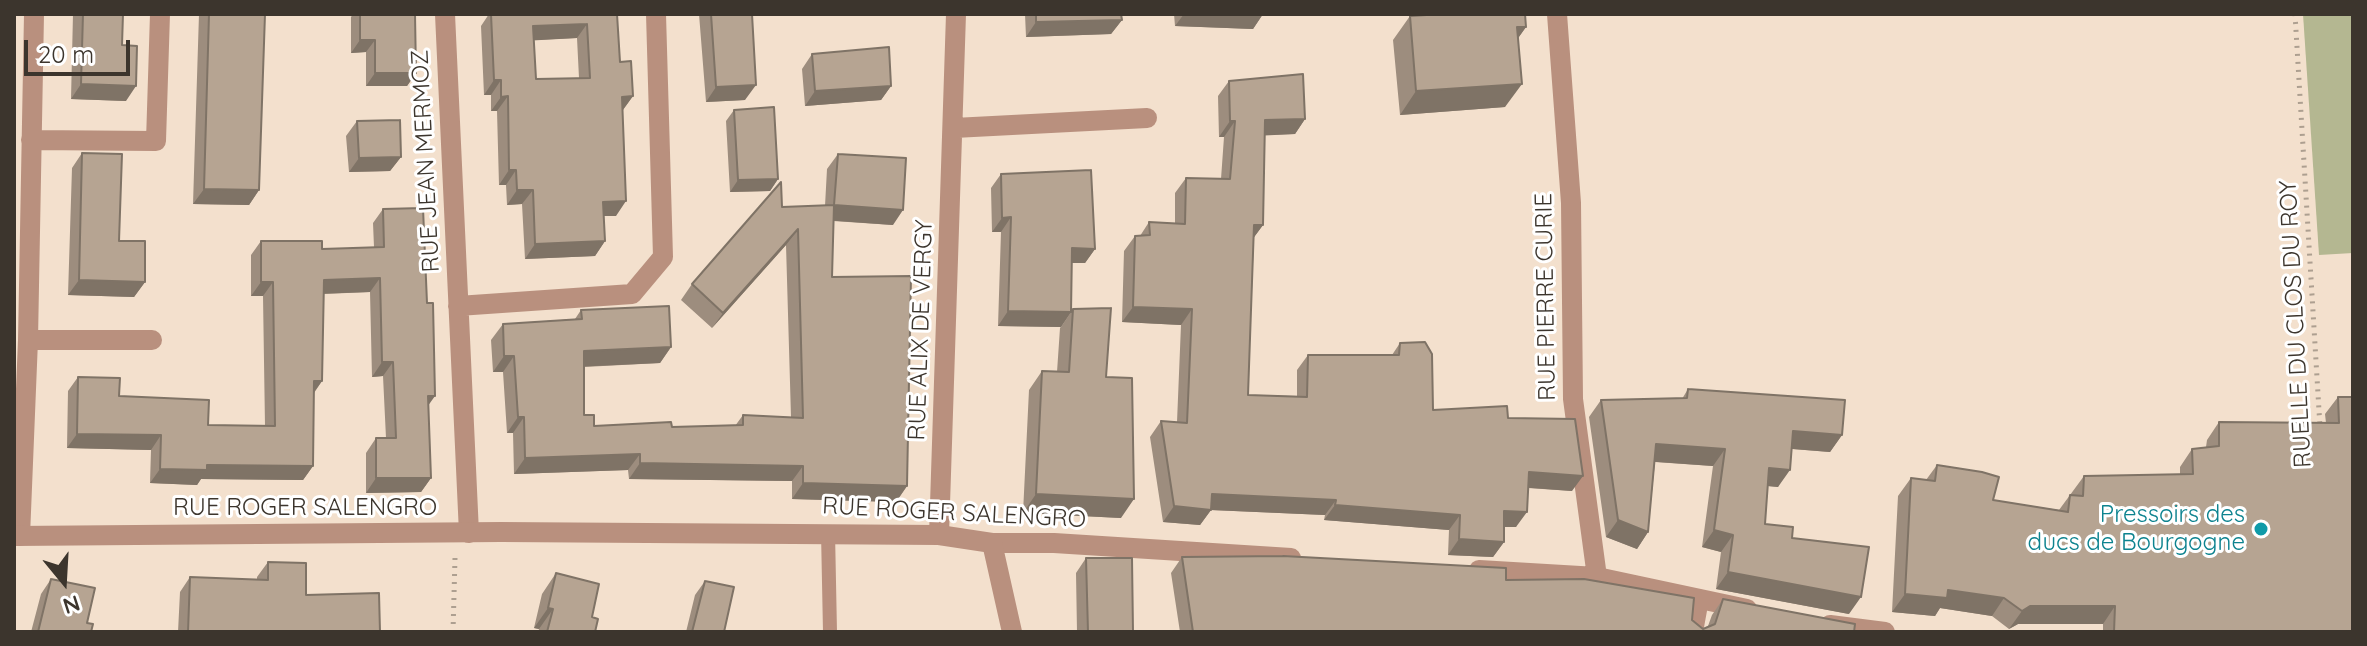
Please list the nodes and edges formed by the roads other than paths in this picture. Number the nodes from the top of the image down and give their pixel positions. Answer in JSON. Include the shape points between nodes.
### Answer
{"nodes":[{"id":1,"x":34,"y":14,"type":"edge"},
{"id":2,"x":160,"y":14,"type":"edge"},
{"id":3,"x":445,"y":14,"type":"edge"},
{"id":4,"x":656,"y":14,"type":"edge"},
{"id":5,"x":956,"y":14,"type":"edge"},
{"id":6,"x":1557,"y":14,"type":"edge"},
{"id":7,"x":1147,"y":118,"type":"dead end"},
{"id":8,"x":954,"y":128,"type":"junction"},
{"id":9,"x":31,"y":140,"type":"junction"},
{"id":10,"x":458,"y":306,"type":"junction"},
{"id":11,"x":28,"y":340,"type":"junction"},
{"id":12,"x":152,"y":340,"type":"dead end"},
{"id":13,"x":828,"y":532,"type":"junction"},
{"id":14,"x":462,"y":533,"type":"junction"},
{"id":15,"x":939,"y":535,"type":"junction"},
{"id":16,"x":17,"y":536,"type":"edge"},
{"id":17,"x":992,"y":543,"type":"junction"},
{"id":18,"x":1310,"y":559,"type":"edge"},
{"id":19,"x":1453,"y":568,"type":"edge"},
{"id":20,"x":1597,"y":577,"type":"junction"},
{"id":21,"x":1699,"y":599,"type":"junction"},
{"id":22,"x":1761,"y":612,"type":"edge"},
{"id":23,"x":1807,"y":622,"type":"edge"},
{"id":24,"x":1860,"y":630,"type":"edge"},
{"id":25,"x":830,"y":632,"type":"edge"},
{"id":26,"x":1012,"y":632,"type":"edge"},
{"id":27,"x":1693,"y":632,"type":"edge"},
{"id":28,"x":1885,"y":632,"type":"edge"}],
"edges":[{"from":1,"to":9,"type":"street"},
{"from":2,"to":9,"type":"street","via":[[156,141]]},
{"from":3,"to":10,"type":"street","name":"RUE JEAN MERMOZ"},
{"from":4,"to":10,"type":"street","via":[[663,257],[632,294]]},
{"from":5,"to":8,"type":"street","name":"RUE ALIX DE VERGY"},
{"from":6,"to":20,"type":"street","name":"RUE PIERRE CURIE","via":[[1571,203],[1573,399]]},
{"from":7,"to":8,"type":"street"},
{"from":8,"to":15,"type":"street","name":"RUE ALIX DE VERGY"},
{"from":9,"to":11,"type":"street"},
{"from":10,"to":14,"type":"street","name":"RUE JEAN MERMOZ"},
{"from":11,"to":12,"type":"street"},
{"from":11,"to":16,"type":"street"},
{"from":13,"to":14,"type":"street","name":"RUE ROGER SALENGRO"},
{"from":13,"to":15,"type":"street","name":"RUE ROGER SALENGRO"},
{"from":13,"to":25,"type":"lane"},
{"from":14,"to":16,"type":"street","name":"RUE ROGER SALENGRO"},
{"from":15,"to":17,"type":"street","name":"RUE ROGER SALENGRO"},
{"from":17,"to":18,"type":"street","name":"RUE ROGER SALENGRO"},
{"from":17,"to":26,"type":"street"},
{"from":19,"to":20,"type":"street"},
{"from":20,"to":21,"type":"street"},
{"from":21,"to":22,"type":"street"},
{"from":21,"to":27,"type":"street"},
{"from":23,"to":24,"type":"street"},
{"from":24,"to":28,"type":"street"}]}
